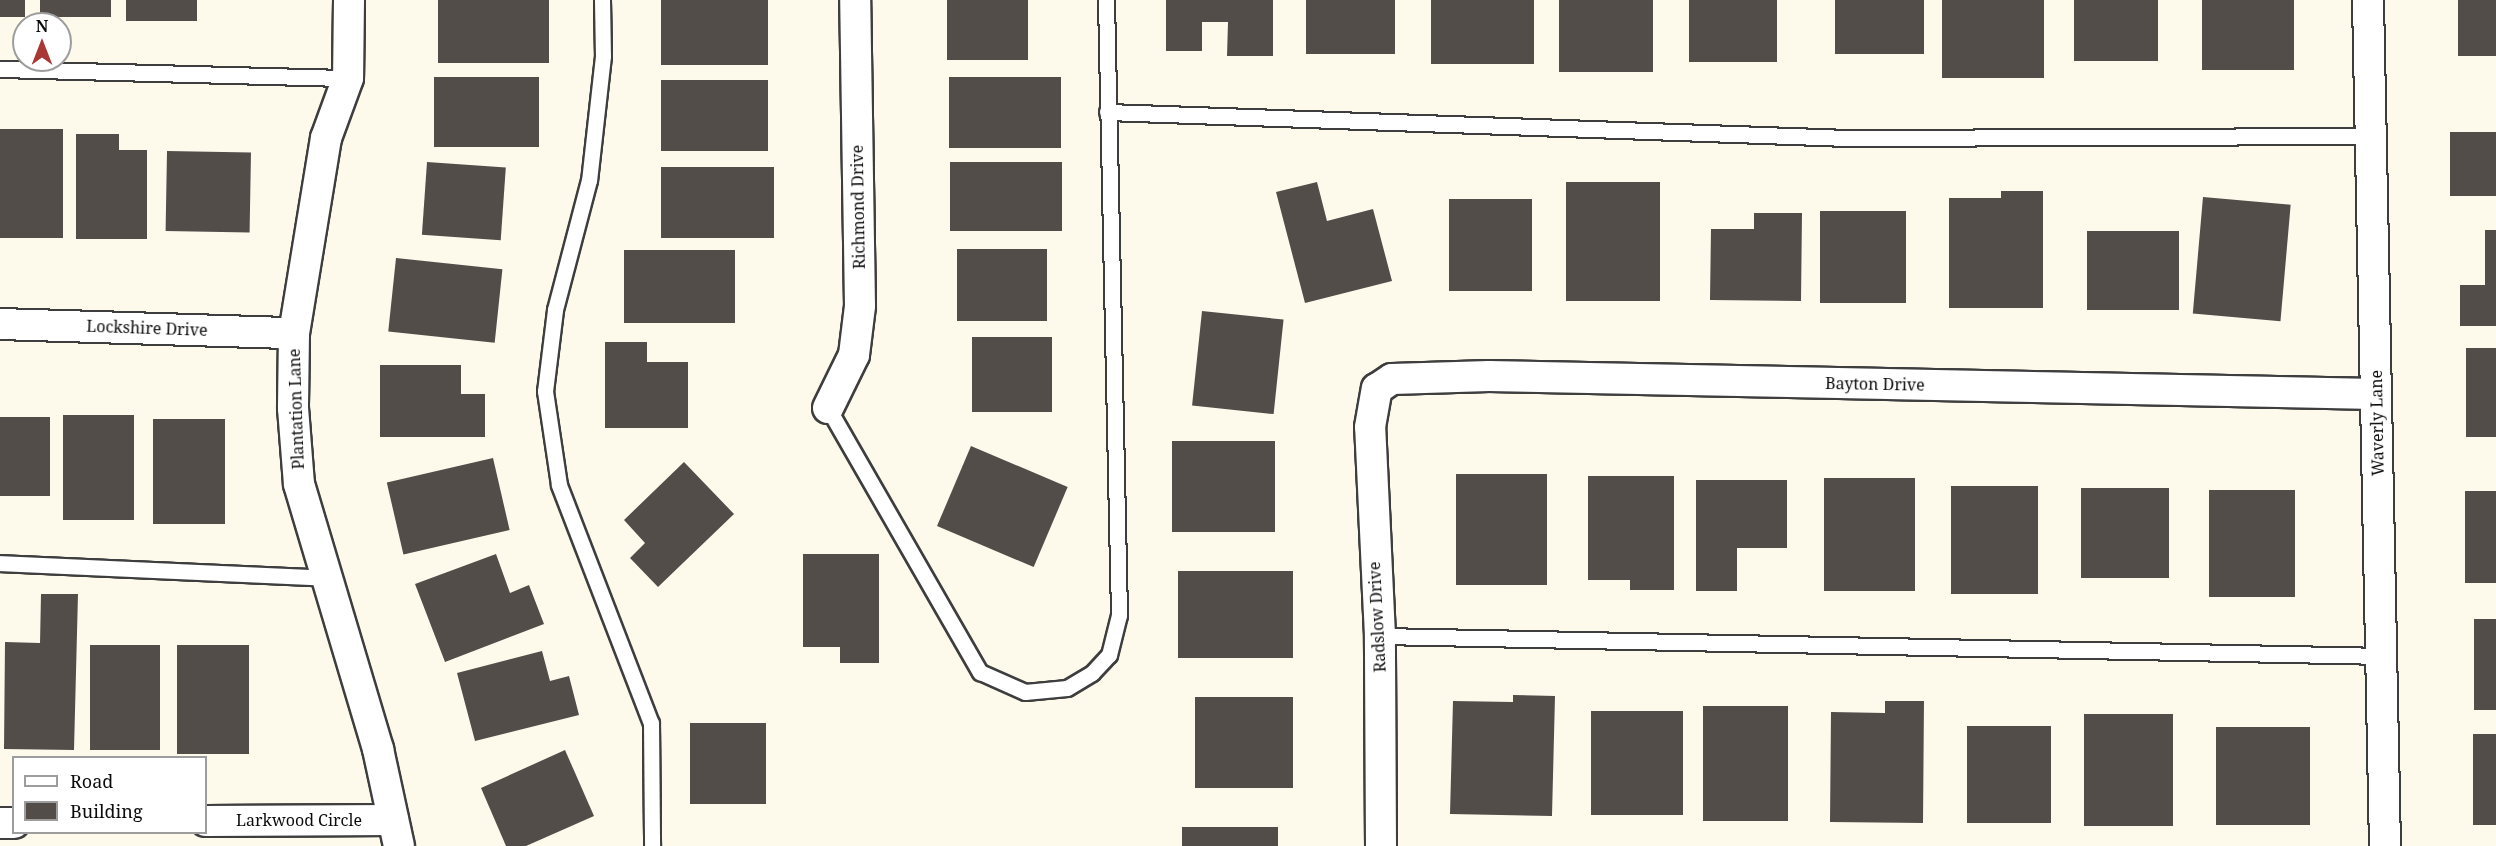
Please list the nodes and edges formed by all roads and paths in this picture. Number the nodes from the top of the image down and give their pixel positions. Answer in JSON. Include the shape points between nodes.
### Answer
{"nodes":[{"id":1,"x":349,"y":0,"type":"edge"},
{"id":2,"x":602,"y":0,"type":"edge"},
{"id":3,"x":855,"y":0,"type":"edge"},
{"id":4,"x":1106,"y":0,"type":"edge"},
{"id":5,"x":2368,"y":0,"type":"edge"},
{"id":6,"x":0,"y":69,"type":"edge"},
{"id":7,"x":348,"y":78,"type":"junction"},
{"id":8,"x":1107,"y":112,"type":"junction"},
{"id":9,"x":2371,"y":136,"type":"junction"},
{"id":10,"x":0,"y":324,"type":"edge"},
{"id":11,"x":294,"y":333,"type":"junction"},
{"id":12,"x":1377,"y":389,"type":"joint"},
{"id":13,"x":2376,"y":394,"type":"junction"},
{"id":14,"x":828,"y":408,"type":"joint"},
{"id":15,"x":0,"y":564,"type":"edge"},
{"id":16,"x":326,"y":578,"type":"junction"},
{"id":17,"x":1380,"y":636,"type":"junction"},
{"id":18,"x":2383,"y":656,"type":"junction"},
{"id":19,"x":207,"y":821,"type":"edge"},
{"id":20,"x":396,"y":833,"type":"edge"},
{"id":21,"x":652,"y":846,"type":"edge"},
{"id":22,"x":1381,"y":846,"type":"edge"},
{"id":23,"x":2385,"y":846,"type":"edge"}],
"edges":[{"from":1,"to":7,"type":"street","name":"Plantation Lane"},
{"from":2,"to":21,"type":"lane","via":[[603,56],[589,180],[555,310],[545,391],[559,485],[651,723]]},
{"from":3,"to":14,"type":"street","name":"Richmond Drive","via":[[860,306],[854,356]]},
{"from":4,"to":8,"type":"lane"},
{"from":5,"to":9,"type":"street","name":"Waverly Lane"},
{"from":6,"to":7,"type":"lane"},
{"from":7,"to":11,"type":"street","name":"Plantation Lane","via":[[326,138]]},
{"from":8,"to":9,"type":"lane","via":[[1847,138]]},
{"from":8,"to":14,"type":"lane","via":[[1119,615],[1108,655],[1092,674],[1067,688],[1025,692],[980,672]]},
{"from":9,"to":13,"type":"street","name":"Waverly Lane"},
{"from":10,"to":11,"type":"street","name":"Lockshire Drive"},
{"from":11,"to":16,"type":"street","name":"Plantation Lane","via":[[299,484]]},
{"from":12,"to":13,"type":"street","name":"Bayton Drive","via":[[1392,379],[1421,376]]},
{"from":12,"to":17,"type":"street","name":"Radslow Drive","via":[[1370,427]]},
{"from":13,"to":18,"type":"street","name":"Waverly Lane"},
{"from":15,"to":16,"type":"lane"},
{"from":16,"to":20,"type":"street","name":"Plantation Lane","via":[[378,749]]},
{"from":17,"to":18,"type":"lane"},
{"from":17,"to":22,"type":"street","name":"Radslow Drive"},
{"from":18,"to":23,"type":"street","name":"Waverly Lane"},
{"from":19,"to":20,"type":"street","name":"Larkwood Circle"}]}
